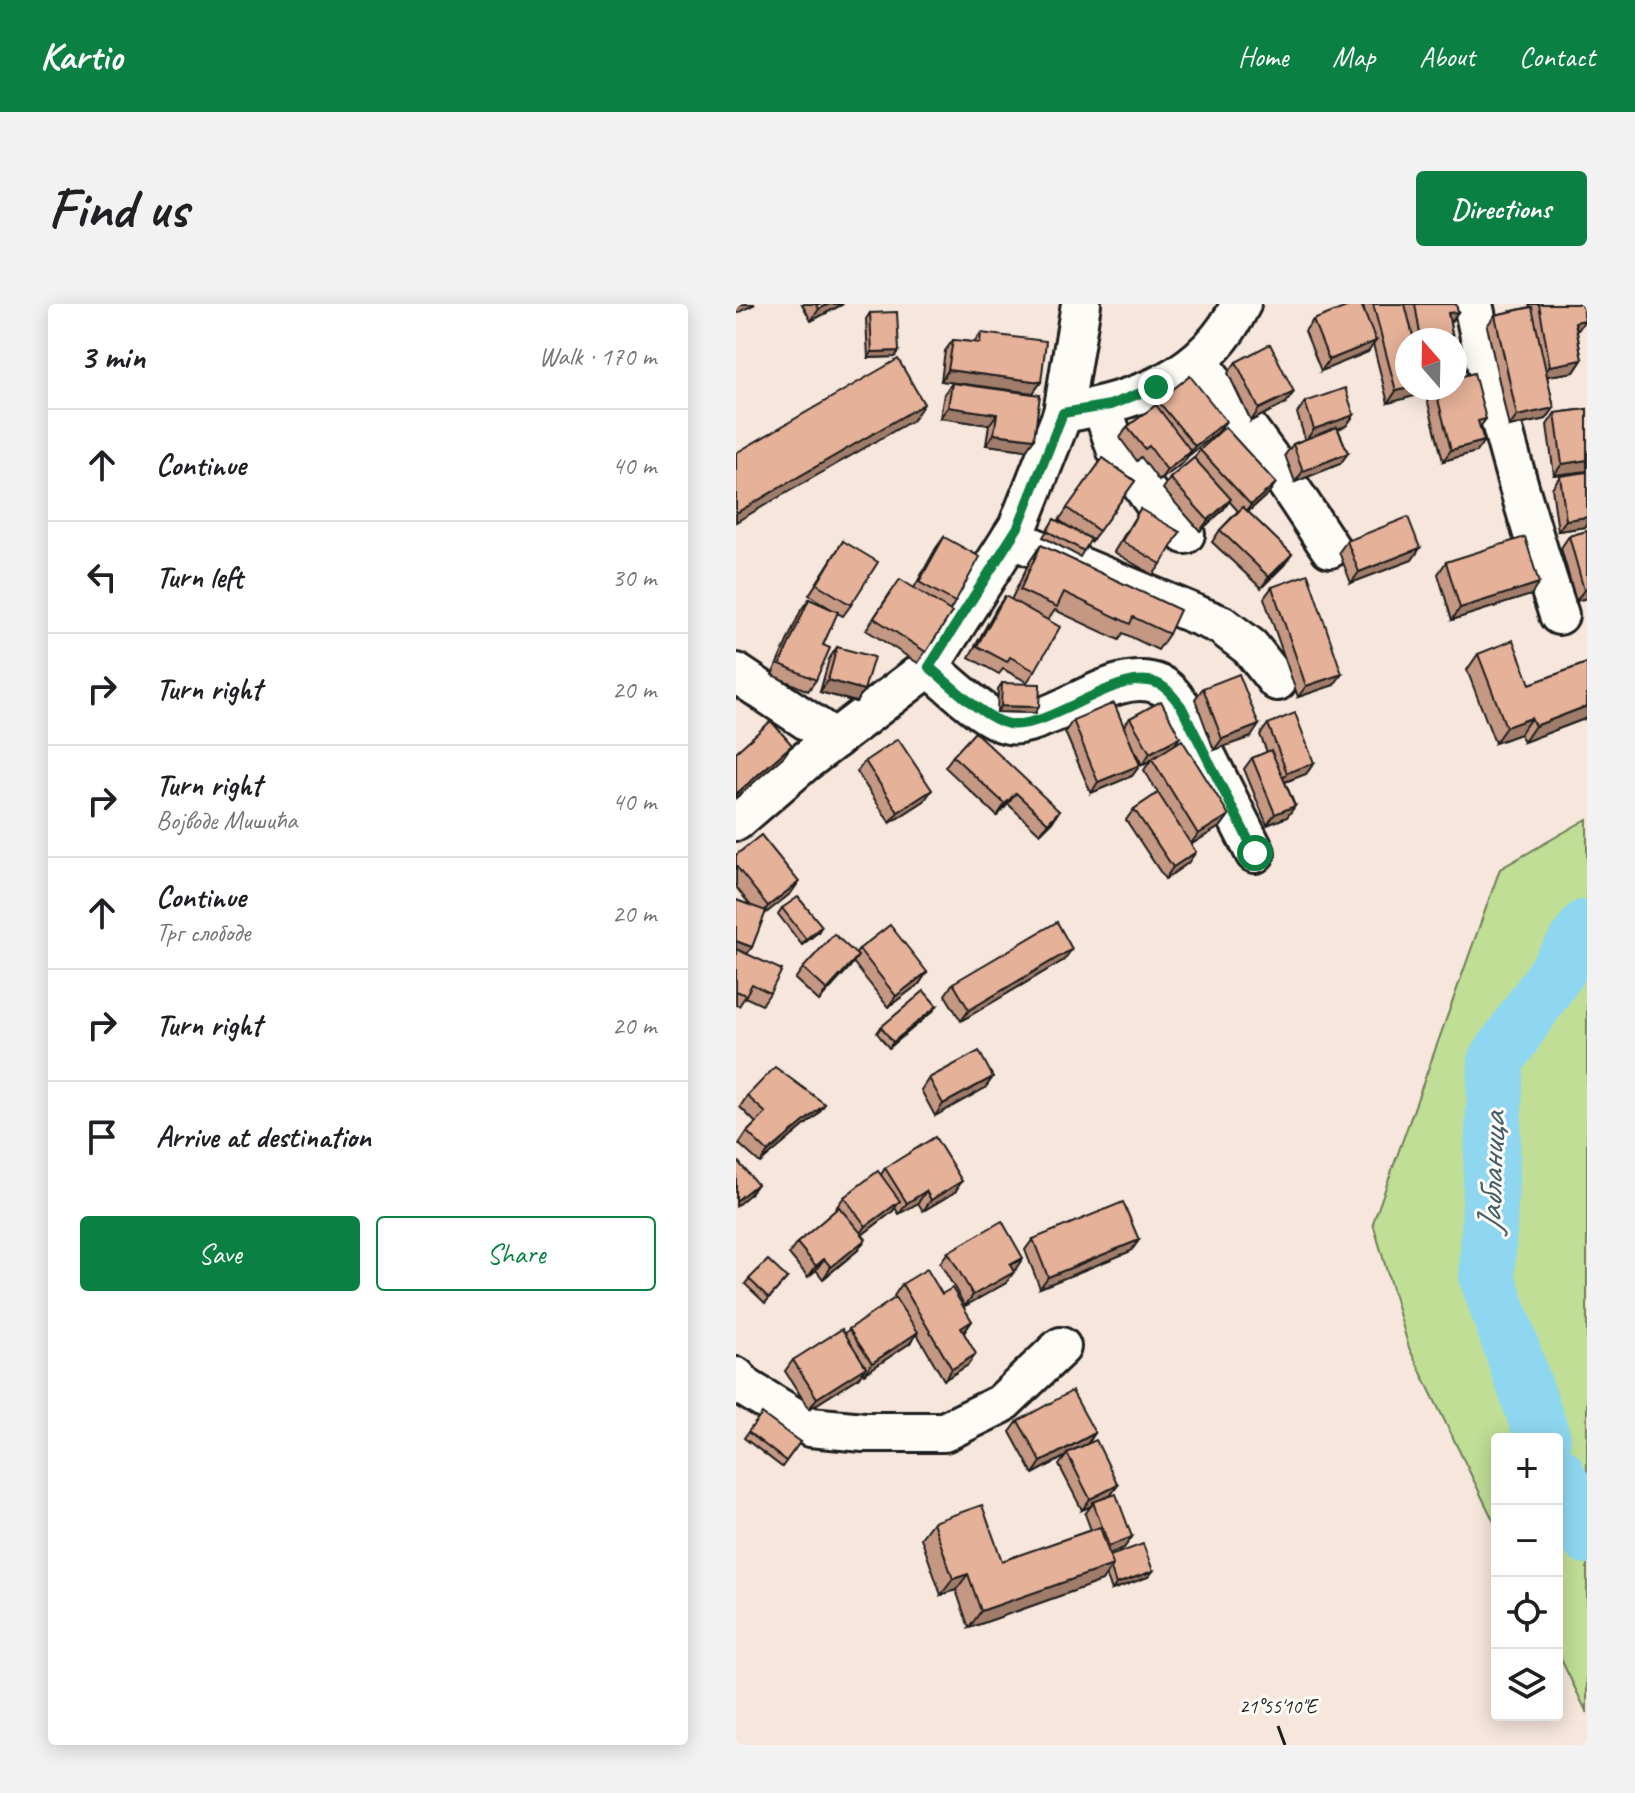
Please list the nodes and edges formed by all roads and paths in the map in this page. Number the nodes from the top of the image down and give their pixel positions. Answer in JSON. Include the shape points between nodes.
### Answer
{"nodes":[{"id":1,"x":1081,"y":304,"type":"edge"},
{"id":2,"x":1241,"y":304,"type":"edge"},
{"id":3,"x":1473,"y":304,"type":"edge"},
{"id":4,"x":1199,"y":362,"type":"junction"},
{"id":5,"x":1102,"y":407,"type":"junction"},
{"id":6,"x":1063,"y":413,"type":"junction"},
{"id":7,"x":1185,"y":534,"type":"dead end"},
{"id":8,"x":1011,"y":538,"type":"junction"},
{"id":9,"x":1330,"y":548,"type":"dead end"},
{"id":10,"x":1559,"y":615,"type":"dead end"},
{"id":11,"x":929,"y":667,"type":"junction"},
{"id":12,"x":736,"y":673,"type":"edge"},
{"id":13,"x":1277,"y":681,"type":"dead end"},
{"id":14,"x":835,"y":739,"type":"junction"},
{"id":15,"x":736,"y":821,"type":"edge"},
{"id":16,"x":1255,"y":853,"type":"dead end"},
{"id":17,"x":1061,"y":1347,"type":"dead end"},
{"id":18,"x":736,"y":1377,"type":"edge"}],
"edges":[{"from":1,"to":6,"type":"street"},
{"from":2,"to":4,"type":"street","via":[[1231,325]]},
{"from":3,"to":10,"type":"street","via":[[1500,424]]},
{"from":4,"to":5,"type":"street","via":[[1156,387]]},
{"from":4,"to":9,"type":"street"},
{"from":5,"to":6,"type":"street"},
{"from":5,"to":7,"type":"street","via":[[1117,451],[1159,509]]},
{"from":6,"to":8,"type":"street"},
{"from":8,"to":11,"type":"street"},
{"from":8,"to":13,"type":"street","via":[[1221,625],[1250,647]]},
{"from":11,"to":14,"type":"street"},
{"from":11,"to":16,"type":"street","via":[[986,713],[1009,724],[1032,721],[1112,687],[1142,680],[1163,686],[1181,706]]},
{"from":12,"to":14,"type":"street"},
{"from":14,"to":15,"type":"street"},
{"from":17,"to":18,"type":"street","via":[[1001,1404],[944,1432],[810,1427]]}]}
